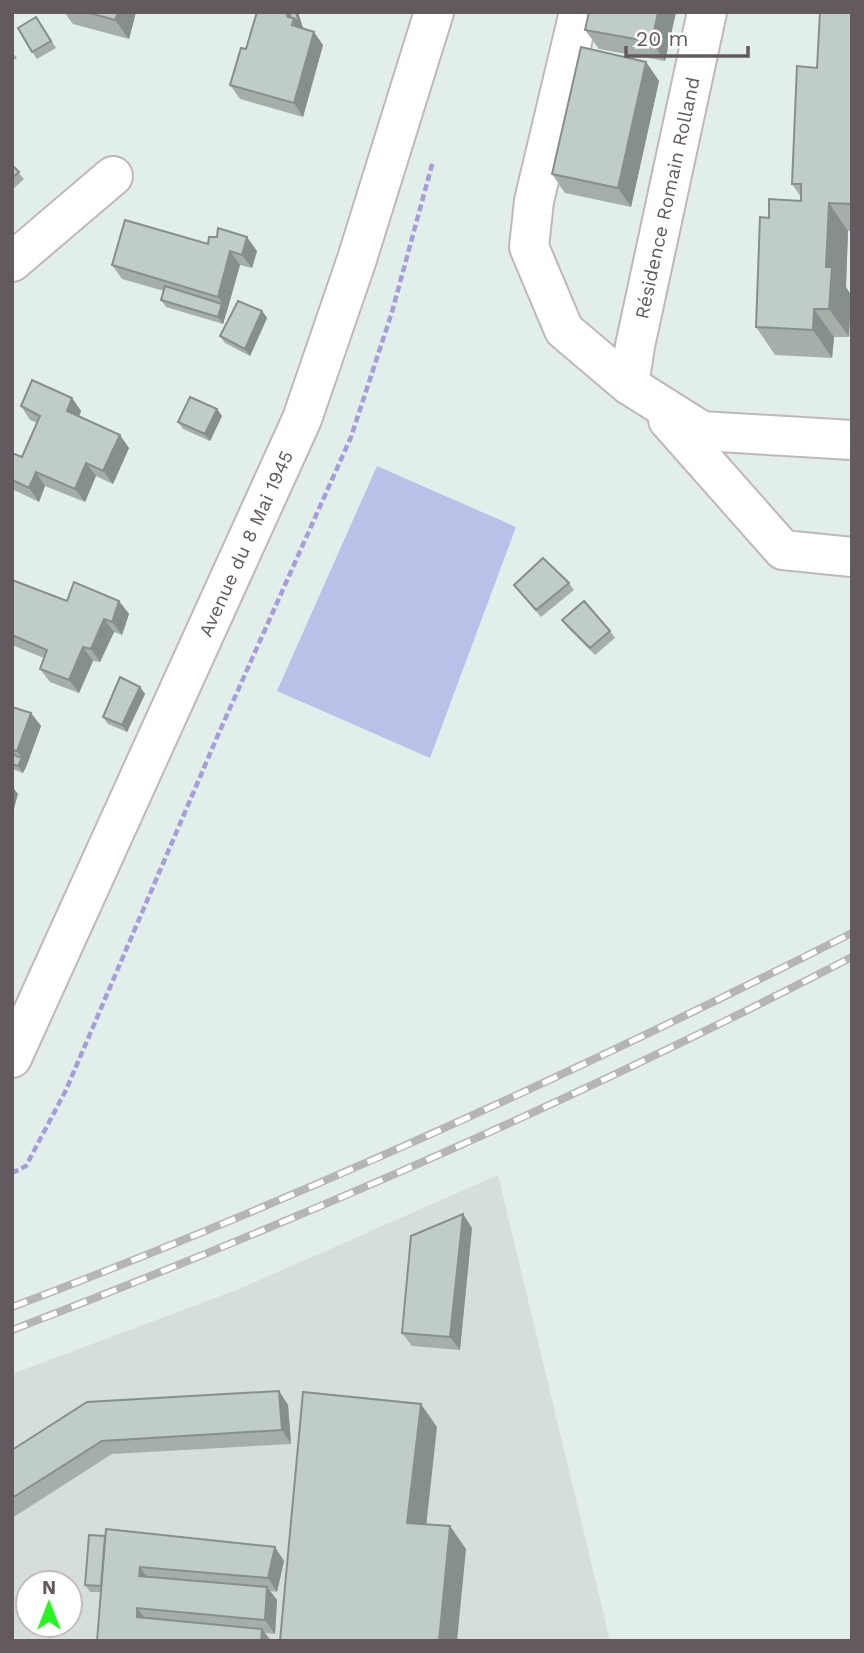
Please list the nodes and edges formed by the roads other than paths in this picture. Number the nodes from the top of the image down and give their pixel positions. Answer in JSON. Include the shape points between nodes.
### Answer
{"nodes":[{"id":1,"x":435,"y":12,"type":"edge"},
{"id":2,"x":579,"y":12,"type":"edge"},
{"id":3,"x":707,"y":12,"type":"edge"},
{"id":4,"x":113,"y":176,"type":"dead end"},
{"id":5,"x":12,"y":262,"type":"edge"},
{"id":6,"x":640,"y":392,"type":"junction"},
{"id":7,"x":852,"y":440,"type":"edge"},
{"id":8,"x":852,"y":557,"type":"edge"},
{"id":9,"x":12,"y":1058,"type":"edge"}],
"edges":[{"from":1,"to":9,"type":"street","name":"Avenue du 8 Mai 1945","via":[[302,419]]},
{"from":2,"to":6,"type":"street","via":[[534,201],[529,247],[564,330]]},
{"from":3,"to":6,"type":"street","name":"Résidence Romain Rolland","via":[[635,346]]},
{"from":4,"to":5,"type":"street"},
{"from":6,"to":7,"type":"street","via":[[702,431]]},
{"from":6,"to":8,"type":"street","via":[[783,550]]}]}
